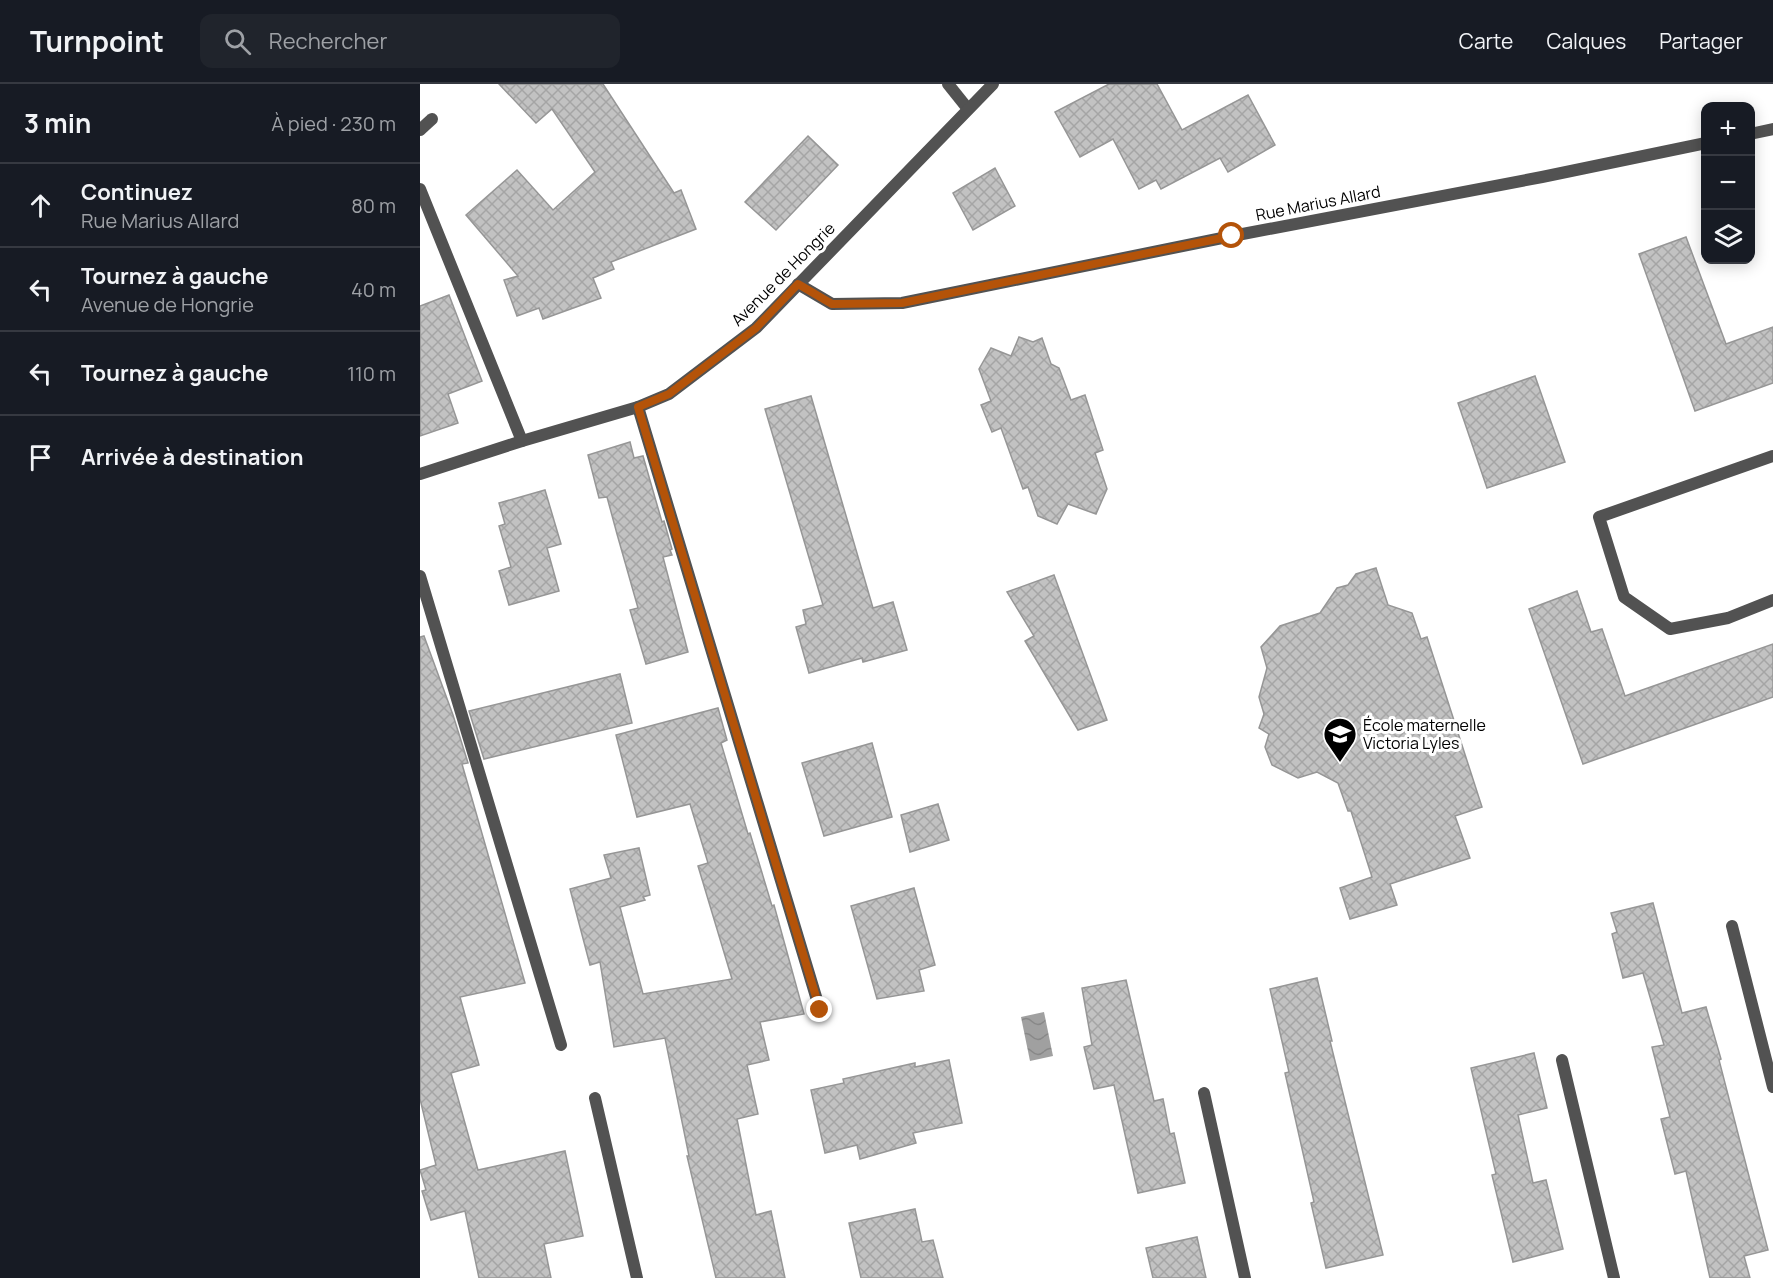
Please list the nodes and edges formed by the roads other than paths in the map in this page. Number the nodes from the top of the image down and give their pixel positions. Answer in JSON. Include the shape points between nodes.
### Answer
{"nodes":[{"id":1,"x":948,"y":84,"type":"edge"},
{"id":2,"x":993,"y":84,"type":"edge"},
{"id":3,"x":968,"y":109,"type":"junction"},
{"id":4,"x":432,"y":119,"type":"dead end"},
{"id":5,"x":1773,"y":129,"type":"edge"},
{"id":6,"x":420,"y":130,"type":"edge"},
{"id":7,"x":1755,"y":133,"type":"edge"},
{"id":8,"x":1701,"y":144,"type":"edge"},
{"id":9,"x":420,"y":189,"type":"edge"},
{"id":10,"x":798,"y":284,"type":"junction"},
{"id":11,"x":638,"y":407,"type":"junction"},
{"id":12,"x":522,"y":441,"type":"junction"},
{"id":13,"x":1773,"y":456,"type":"edge"},
{"id":14,"x":420,"y":474,"type":"edge"},
{"id":15,"x":420,"y":576,"type":"edge"},
{"id":16,"x":1773,"y":600,"type":"edge"},
{"id":17,"x":1732,"y":926,"type":"dead end"},
{"id":18,"x":820,"y":1010,"type":"dead end"},
{"id":19,"x":561,"y":1046,"type":"dead end"},
{"id":20,"x":1562,"y":1060,"type":"dead end"},
{"id":21,"x":1773,"y":1087,"type":"edge"},
{"id":22,"x":1204,"y":1093,"type":"dead end"},
{"id":23,"x":595,"y":1098,"type":"dead end"},
{"id":24,"x":637,"y":1278,"type":"edge"},
{"id":25,"x":1245,"y":1278,"type":"edge"},
{"id":26,"x":1614,"y":1278,"type":"edge"}],
"edges":[{"from":1,"to":3,"type":"street"},
{"from":2,"to":3,"type":"street","name":"Avenue de Hongrie"},
{"from":3,"to":10,"type":"street","name":"Avenue de Hongrie"},
{"from":4,"to":6,"type":"street"},
{"from":5,"to":7,"type":"street"},
{"from":8,"to":10,"type":"street","name":"Rue Marius Allard","via":[[902,303],[832,304]]},
{"from":9,"to":12,"type":"street"},
{"from":10,"to":11,"type":"street","name":"Avenue de Hongrie","via":[[756,328],[669,394]]},
{"from":11,"to":12,"type":"street","name":"Avenue de Hongrie"},
{"from":11,"to":18,"type":"street"},
{"from":12,"to":14,"type":"street","name":"Avenue de Hongrie"},
{"from":13,"to":16,"type":"street","via":[[1599,517],[1624,597],[1670,629],[1728,618]]},
{"from":15,"to":19,"type":"street"},
{"from":17,"to":21,"type":"street"},
{"from":20,"to":26,"type":"street"},
{"from":22,"to":25,"type":"street"},
{"from":23,"to":24,"type":"street"}]}
